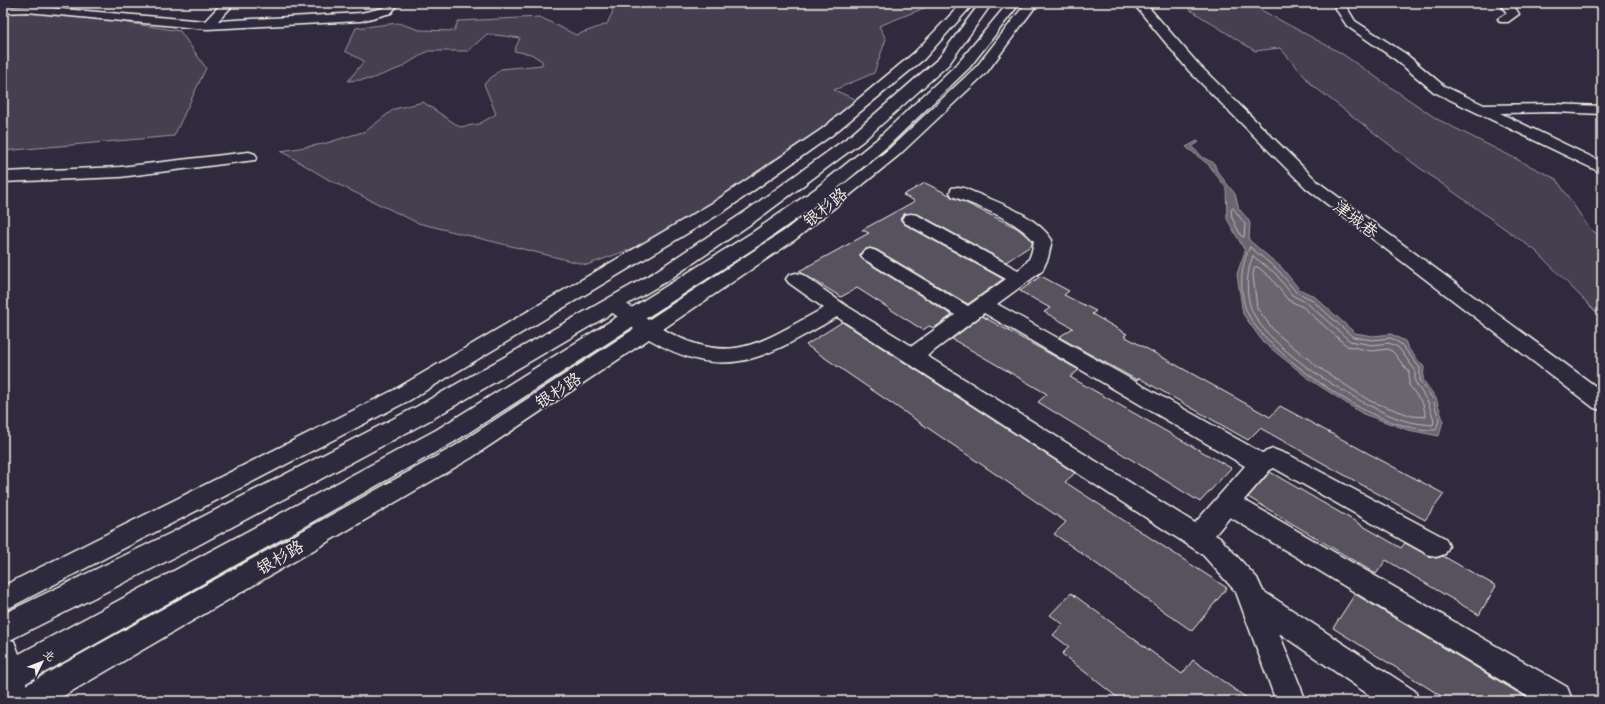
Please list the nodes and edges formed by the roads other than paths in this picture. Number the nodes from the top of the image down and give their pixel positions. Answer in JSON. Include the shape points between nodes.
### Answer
{"nodes":[{"id":1,"x":229,"y":3,"type":"edge"},
{"id":2,"x":393,"y":3,"type":"edge"},
{"id":3,"x":968,"y":3,"type":"edge"},
{"id":4,"x":986,"y":3,"type":"edge"},
{"id":5,"x":1014,"y":3,"type":"edge"},
{"id":6,"x":1032,"y":3,"type":"edge"},
{"id":7,"x":1139,"y":3,"type":"edge"},
{"id":8,"x":1338,"y":3,"type":"edge"},
{"id":9,"x":1505,"y":3,"type":"edge"},
{"id":10,"x":3,"y":10,"type":"edge"},
{"id":11,"x":1504,"y":19,"type":"dead end"},
{"id":12,"x":207,"y":25,"type":"junction"},
{"id":13,"x":1482,"y":109,"type":"junction"},
{"id":14,"x":1602,"y":110,"type":"edge"},
{"id":15,"x":249,"y":157,"type":"dead end"},
{"id":16,"x":1602,"y":168,"type":"edge"},
{"id":17,"x":3,"y":177,"type":"edge"},
{"id":18,"x":958,"y":192,"type":"dead end"},
{"id":19,"x":911,"y":219,"type":"dead end"},
{"id":20,"x":870,"y":256,"type":"dead end"},
{"id":21,"x":1019,"y":278,"type":"junction"},
{"id":22,"x":796,"y":279,"type":"dead end"},
{"id":23,"x":612,"y":304,"type":"junction"},
{"id":24,"x":838,"y":308,"type":"junction"},
{"id":25,"x":976,"y":310,"type":"junction"},
{"id":26,"x":630,"y":318,"type":"junction"},
{"id":27,"x":649,"y":330,"type":"junction"},
{"id":28,"x":912,"y":356,"type":"junction"},
{"id":29,"x":1602,"y":402,"type":"edge"},
{"id":30,"x":1261,"y":464,"type":"junction"},
{"id":31,"x":1228,"y":503,"type":"junction"},
{"id":32,"x":1198,"y":537,"type":"junction"},
{"id":33,"x":1436,"y":546,"type":"dead end"},
{"id":34,"x":3,"y":599,"type":"edge"},
{"id":35,"x":1252,"y":599,"type":"junction"},
{"id":36,"x":3,"y":629,"type":"edge"},
{"id":37,"x":7,"y":677,"type":"edge"},
{"id":38,"x":1556,"y":697,"type":"dead end"},
{"id":39,"x":26,"y":701,"type":"edge"},
{"id":40,"x":1291,"y":701,"type":"edge"},
{"id":41,"x":1404,"y":701,"type":"edge"}],
"edges":[{"from":1,"to":12,"type":"street"},
{"from":2,"to":12,"type":"street","via":[[387,11],[361,17]]},
{"from":3,"to":34,"type":"street","via":[[919,56],[827,132],[720,206],[402,395]]},
{"from":4,"to":23,"type":"main road","name":"银杉路","via":[[944,61],[857,138],[746,220],[660,277]]},
{"from":5,"to":26,"type":"main road","name":"银杉路","via":[[964,65],[882,143],[821,193],[760,236]]},
{"from":6,"to":27,"type":"street","name":"银杉路","via":[[982,69],[894,152],[790,235]]},
{"from":7,"to":29,"type":"street","name":"津城巷","via":[[1194,68],[1312,185]]},
{"from":8,"to":13,"type":"street","via":[[1351,23],[1401,57],[1439,89]]},
{"from":9,"to":11,"type":"street","via":[[1513,14]]},
{"from":10,"to":12,"type":"street","via":[[38,10]]},
{"from":13,"to":14,"type":"street"},
{"from":13,"to":16,"type":"street"},
{"from":15,"to":17,"type":"street","via":[[120,172]]},
{"from":18,"to":21,"type":"street","via":[[1017,220],[1038,233],[1043,240],[1035,267]]},
{"from":19,"to":21,"type":"street"},
{"from":20,"to":25,"type":"street"},
{"from":21,"to":25,"type":"street"},
{"from":22,"to":24,"type":"street"},
{"from":23,"to":26,"type":"street"},
{"from":23,"to":36,"type":"main road","name":"银杉路","via":[[417,416],[181,542]]},
{"from":24,"to":27,"type":"street","via":[[761,349],[740,355],[697,353],[675,345]]},
{"from":24,"to":28,"type":"street"},
{"from":25,"to":28,"type":"street"},
{"from":25,"to":30,"type":"street"},
{"from":26,"to":27,"type":"street"},
{"from":26,"to":37,"type":"main road","name":"银杉路","via":[[445,436]]},
{"from":27,"to":39,"type":"street","name":"银杉路","via":[[463,452]]},
{"from":28,"to":32,"type":"street"},
{"from":30,"to":31,"type":"street"},
{"from":30,"to":33,"type":"street","via":[[1273,458],[1283,462]]},
{"from":31,"to":32,"type":"street"},
{"from":31,"to":38,"type":"street"},
{"from":32,"to":35,"type":"street","via":[[1227,562],[1247,586]]},
{"from":35,"to":40,"type":"street"},
{"from":35,"to":41,"type":"street"}]}
